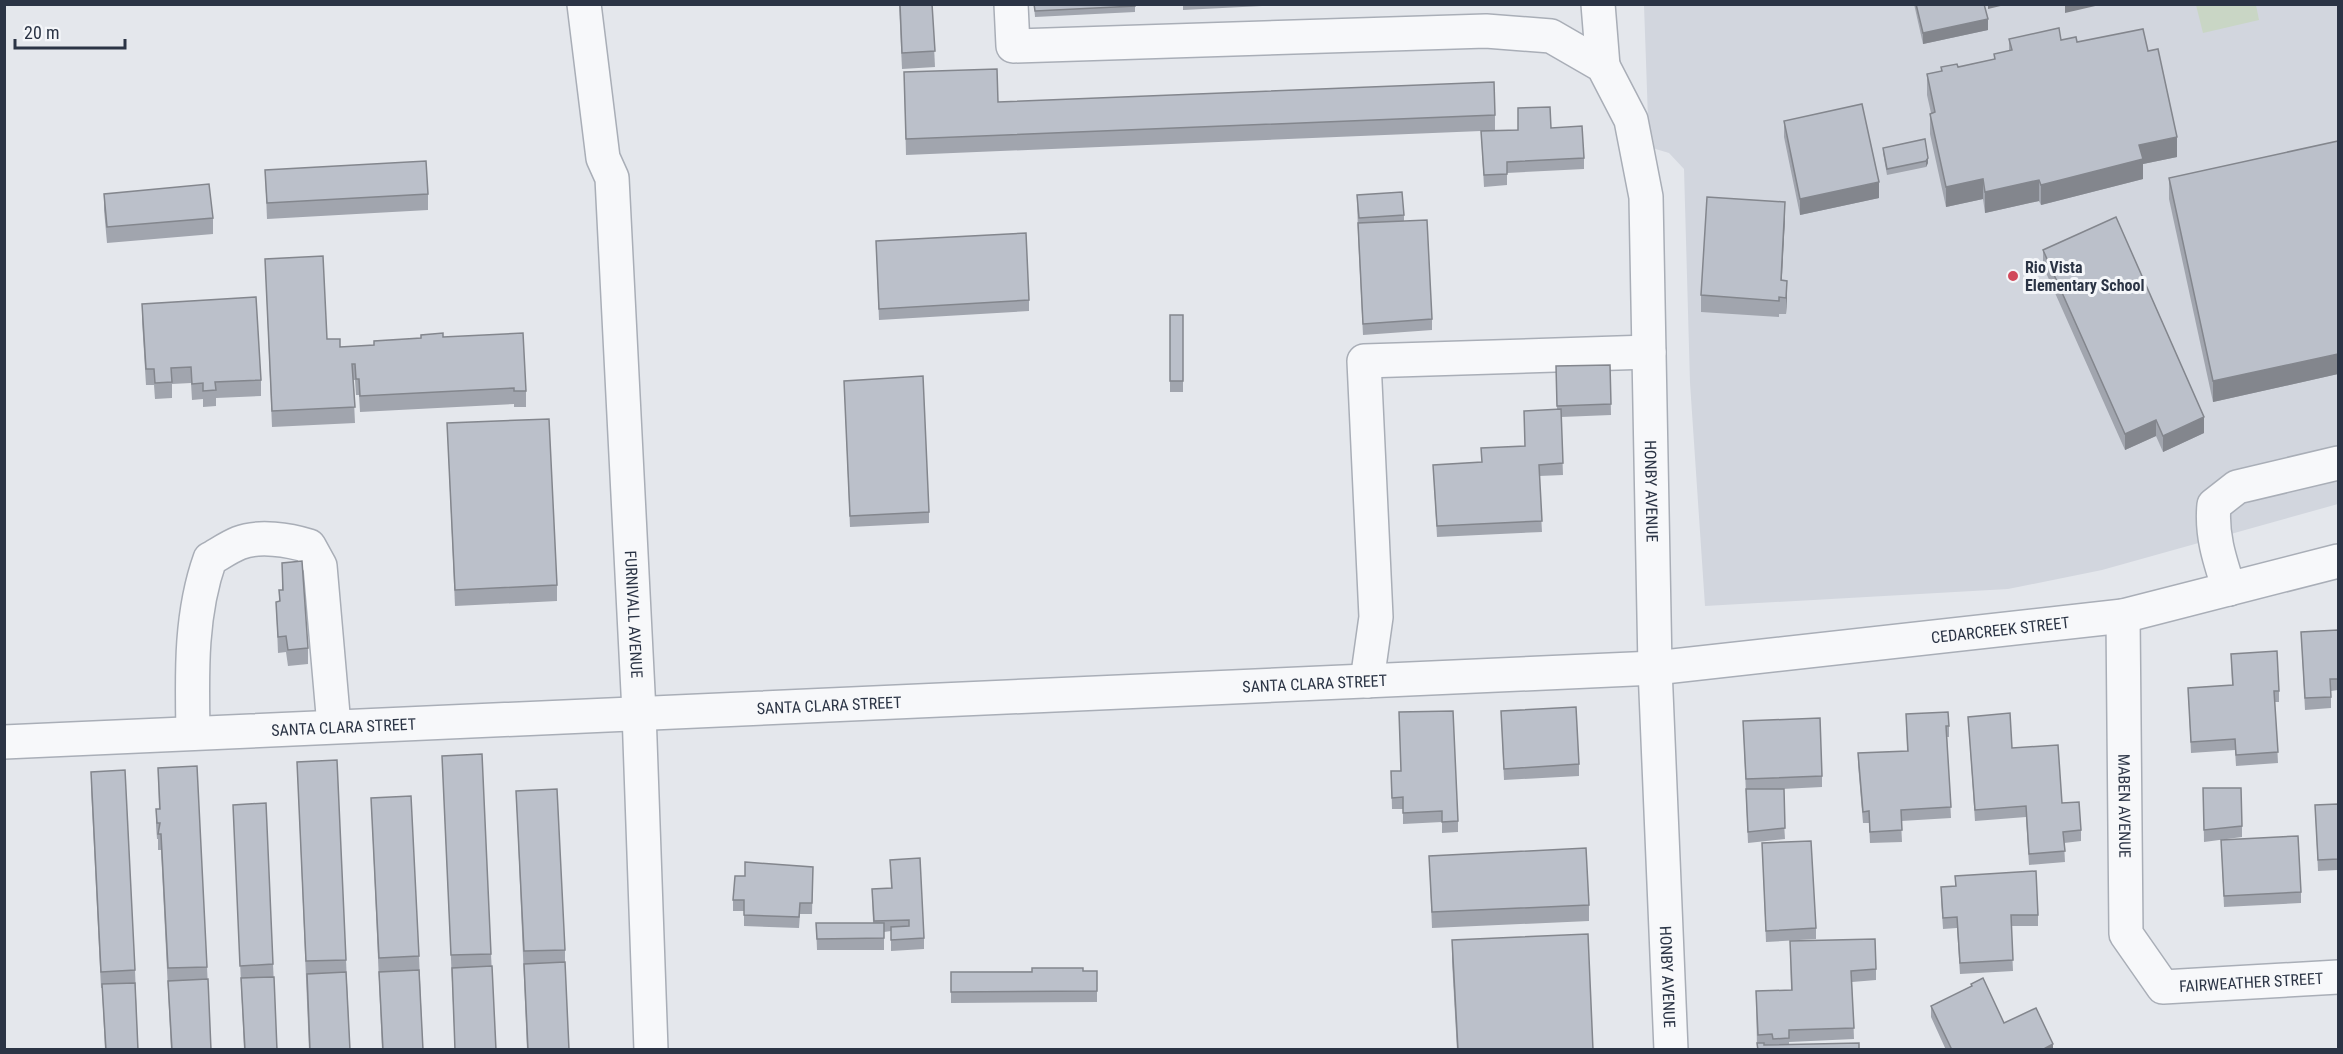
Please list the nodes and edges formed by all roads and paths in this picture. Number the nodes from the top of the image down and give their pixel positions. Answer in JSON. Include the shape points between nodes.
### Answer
{"nodes":[{"id":1,"x":584,"y":4,"type":"edge"},
{"id":2,"x":1011,"y":4,"type":"edge"},
{"id":3,"x":1598,"y":4,"type":"edge"},
{"id":4,"x":1485,"y":18,"type":"edge"},
{"id":5,"x":1603,"y":66,"type":"junction"},
{"id":6,"x":1649,"y":352,"type":"junction"},
{"id":7,"x":2338,"y":463,"type":"edge"},
{"id":8,"x":2338,"y":561,"type":"edge"},
{"id":9,"x":2229,"y":589,"type":"junction"},
{"id":10,"x":2123,"y":616,"type":"junction"},
{"id":11,"x":1655,"y":668,"type":"junction"},
{"id":12,"x":1367,"y":681,"type":"junction"},
{"id":13,"x":639,"y":712,"type":"junction"},
{"id":14,"x":334,"y":726,"type":"junction"},
{"id":15,"x":193,"y":733,"type":"junction"},
{"id":16,"x":4,"y":742,"type":"edge"},
{"id":17,"x":2338,"y":977,"type":"edge"},
{"id":18,"x":2163,"y":987,"type":"joint"},
{"id":19,"x":651,"y":1050,"type":"edge"},
{"id":20,"x":1671,"y":1050,"type":"edge"}],
"edges":[{"from":1,"to":13,"type":"street","name":"FURNIVALL AVENUE","via":[[603,158],[612,178]]},
{"from":2,"to":4,"type":"street","via":[[1013,46]]},
{"from":3,"to":5,"type":"street"},
{"from":4,"to":5,"type":"street","via":[[1551,36]]},
{"from":5,"to":6,"type":"street","name":"HONBY AVENUE","via":[[1631,120],[1646,197]]},
{"from":6,"to":11,"type":"street","name":"HONBY AVENUE"},
{"from":6,"to":12,"type":"street","via":[[1364,362],[1376,617]]},
{"from":7,"to":9,"type":"street","via":[[2237,487],[2214,505],[2216,547]]},
{"from":8,"to":9,"type":"street","name":"CEDARCREEK STREET"},
{"from":9,"to":10,"type":"street","name":"CEDARCREEK STREET"},
{"from":10,"to":11,"type":"street","name":"CEDARCREEK STREET"},
{"from":10,"to":18,"type":"street","name":"MABEN AVENUE","via":[[2126,934]]},
{"from":11,"to":12,"type":"street","name":"SANTA CLARA STREET"},
{"from":11,"to":20,"type":"street","name":"HONBY AVENUE"},
{"from":12,"to":13,"type":"street","name":"SANTA CLARA STREET"},
{"from":13,"to":14,"type":"street","name":"SANTA CLARA STREET"},
{"from":13,"to":19,"type":"street","name":"FURNIVALL AVENUE"},
{"from":14,"to":15,"type":"street","name":"SANTA CLARA STREET"},
{"from":14,"to":15,"type":"street","via":[[320,566],[309,546],[262,540],[240,542],[210,560],[196,611]]},
{"from":15,"to":16,"type":"street","name":"SANTA CLARA STREET"},
{"from":17,"to":18,"type":"street","name":"FAIRWEATHER STREET"}]}
